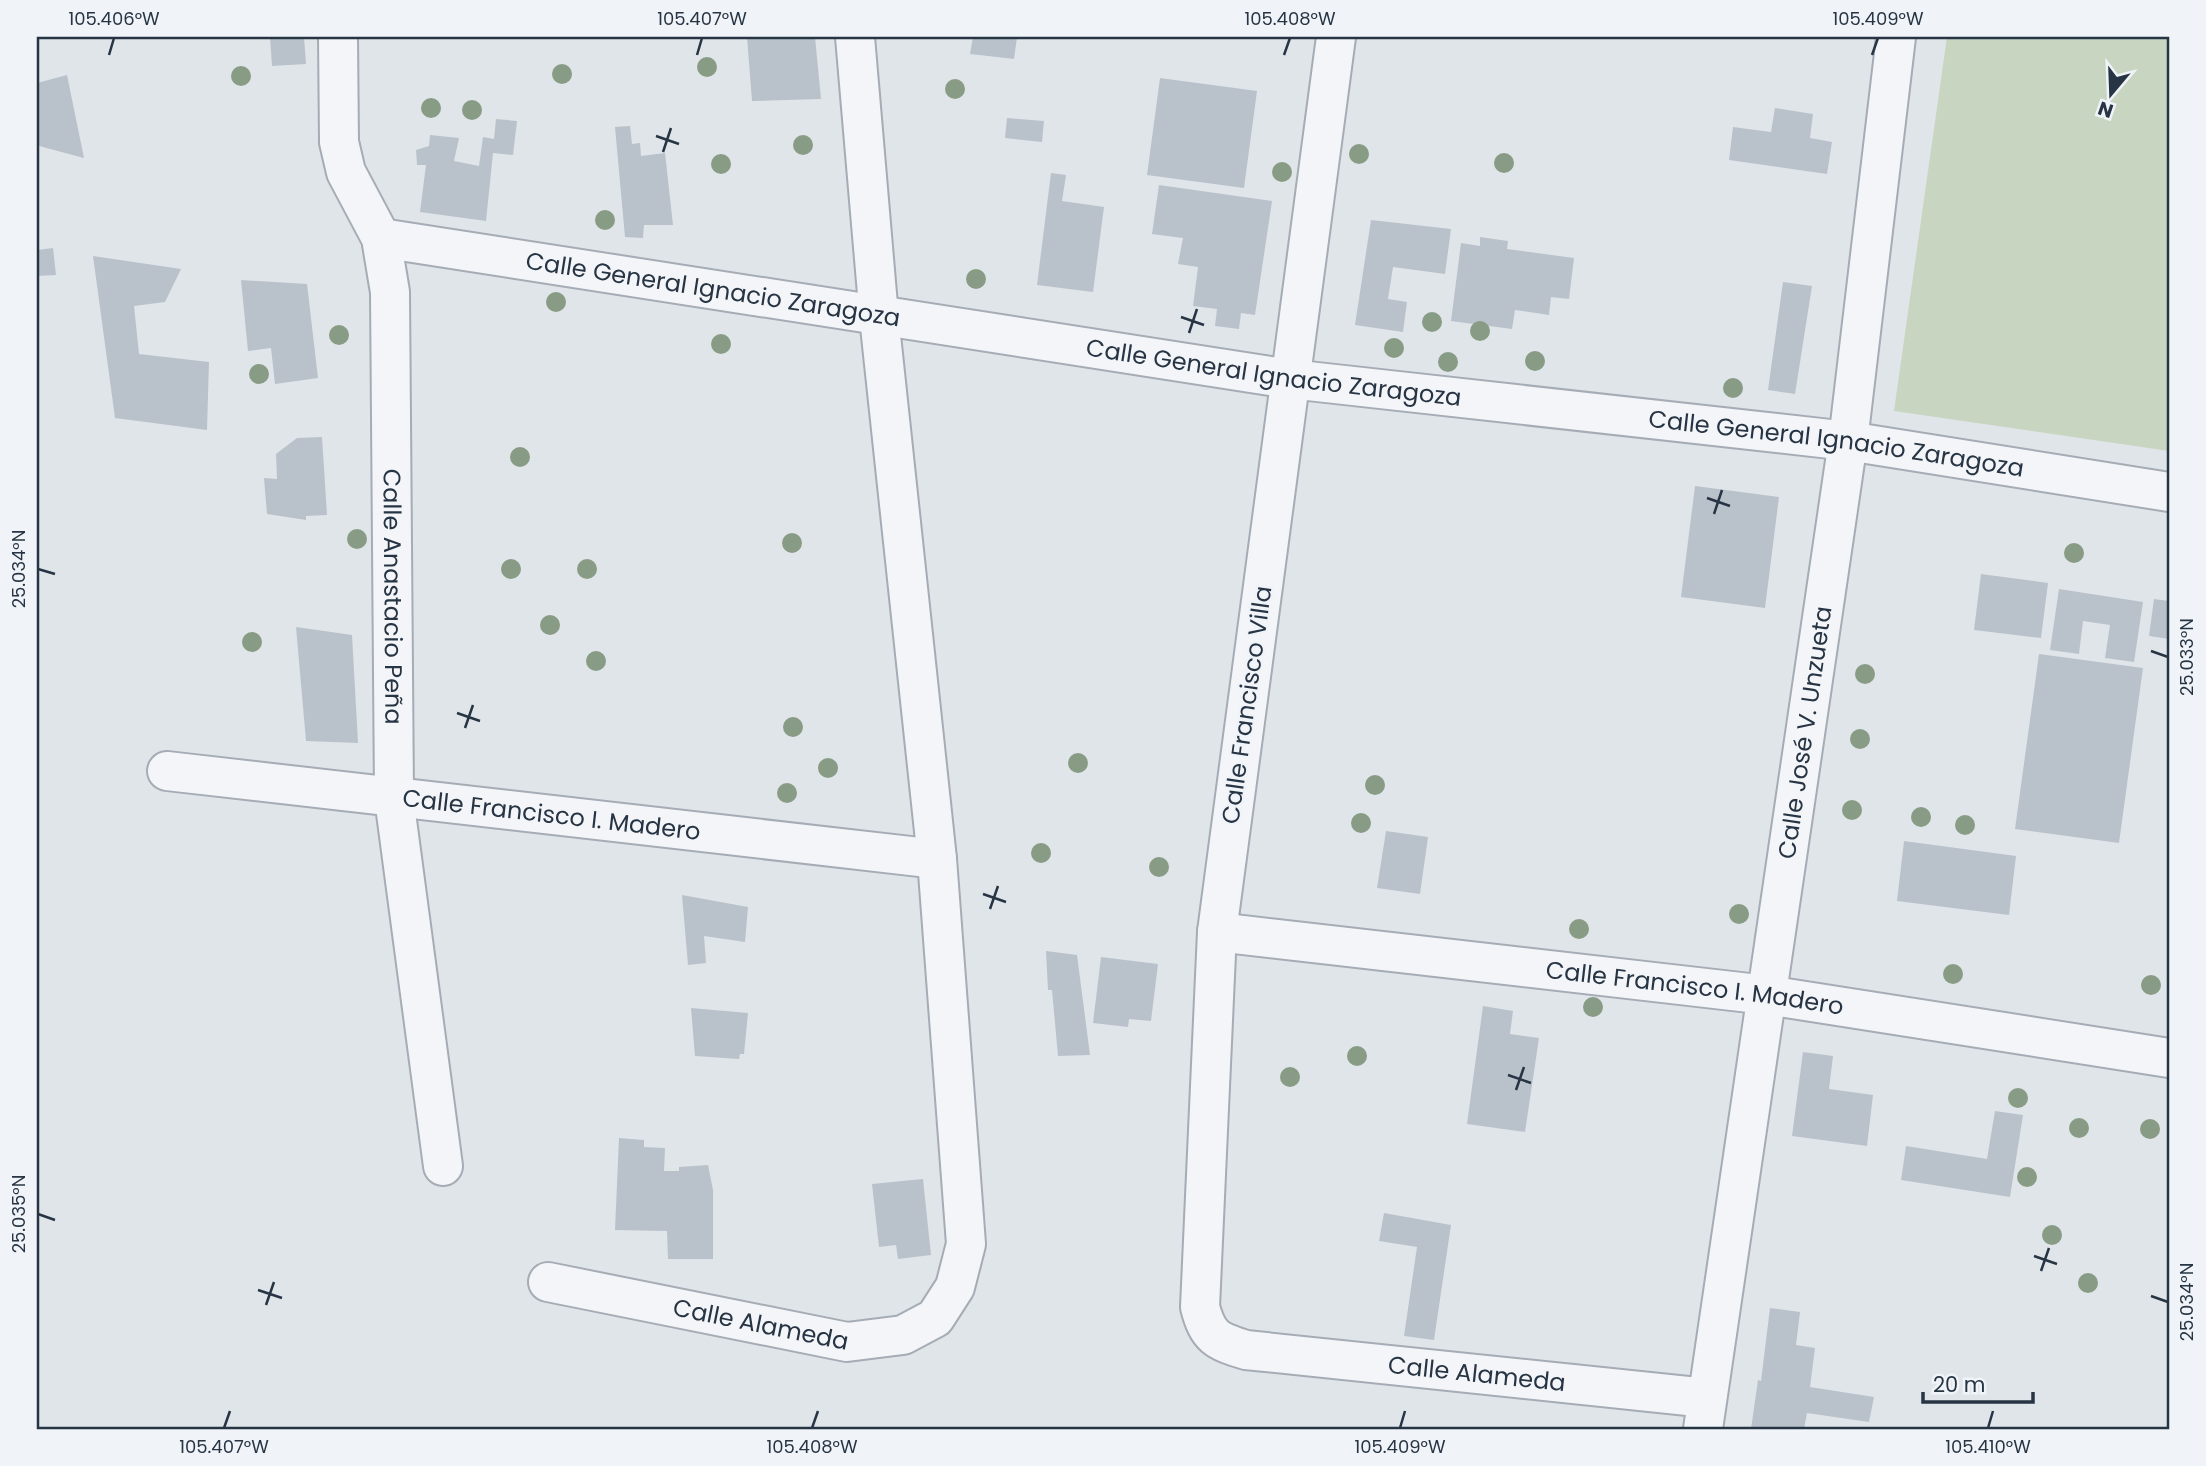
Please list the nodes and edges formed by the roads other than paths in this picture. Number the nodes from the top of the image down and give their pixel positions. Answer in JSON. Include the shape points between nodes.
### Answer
{"nodes":[{"id":1,"x":338,"y":37,"type":"edge"},
{"id":2,"x":855,"y":37,"type":"edge"},
{"id":3,"x":1336,"y":37,"type":"edge"},
{"id":4,"x":1896,"y":37,"type":"edge"},
{"id":5,"x":381,"y":238,"type":"junction"},
{"id":6,"x":879,"y":317,"type":"junction"},
{"id":7,"x":1290,"y":379,"type":"junction"},
{"id":8,"x":1848,"y":441,"type":"junction"},
{"id":9,"x":2169,"y":492,"type":"edge"},
{"id":10,"x":167,"y":771,"type":"dead end"},
{"id":11,"x":394,"y":798,"type":"junction"},
{"id":12,"x":937,"y":859,"type":"junction"},
{"id":13,"x":1217,"y":932,"type":"junction"},
{"id":14,"x":1767,"y":995,"type":"junction"},
{"id":15,"x":2169,"y":1058,"type":"edge"},
{"id":16,"x":443,"y":1166,"type":"dead end"},
{"id":17,"x":548,"y":1283,"type":"dead end"},
{"id":18,"x":1246,"y":1350,"type":"joint"},
{"id":19,"x":1705,"y":1413,"type":"edge"}],
"edges":[{"from":1,"to":5,"type":"street","name":"Calle Anastacio Peña","via":[[339,142],[346,172]]},
{"from":2,"to":6,"type":"street","name":"Calle Alameda"},
{"from":3,"to":7,"type":"street","name":"Calle Francisco Villa"},
{"from":4,"to":8,"type":"street","name":"Calle José V. Unzueta"},
{"from":5,"to":6,"type":"street","name":"Calle General Ignacio Zaragoza"},
{"from":5,"to":11,"type":"street","name":"Calle Anastacio Peña","via":[[390,292]]},
{"from":6,"to":7,"type":"street","name":"Calle General Ignacio Zaragoza"},
{"from":6,"to":12,"type":"street","name":"Calle Alameda"},
{"from":7,"to":8,"type":"street","name":"Calle General Ignacio Zaragoza"},
{"from":7,"to":13,"type":"street","name":"Calle Francisco Villa"},
{"from":8,"to":9,"type":"street","name":"Calle General Ignacio Zaragoza"},
{"from":8,"to":14,"type":"street","name":"Calle José V. Unzueta"},
{"from":10,"to":11,"type":"street","name":"Calle Francisco I. Madero"},
{"from":11,"to":12,"type":"street","name":"Calle Francisco I. Madero"},
{"from":11,"to":16,"type":"street","name":"Calle Anastacio Peña"},
{"from":12,"to":17,"type":"street","name":"Calle Alameda","via":[[965,1244],[955,1287],[935,1318],[903,1335],[847,1342]]},
{"from":13,"to":14,"type":"street","name":"Calle Francisco I. Madero"},
{"from":13,"to":18,"type":"street","name":"Calle Francisco Villa","via":[[1200,1307],[1206,1329],[1222,1343]]},
{"from":14,"to":15,"type":"street","name":"Calle Francisco I. Madero"},
{"from":14,"to":19,"type":"street","name":"Calle José V. Unzueta"},
{"from":18,"to":19,"type":"street","name":"Calle Alameda"}]}
